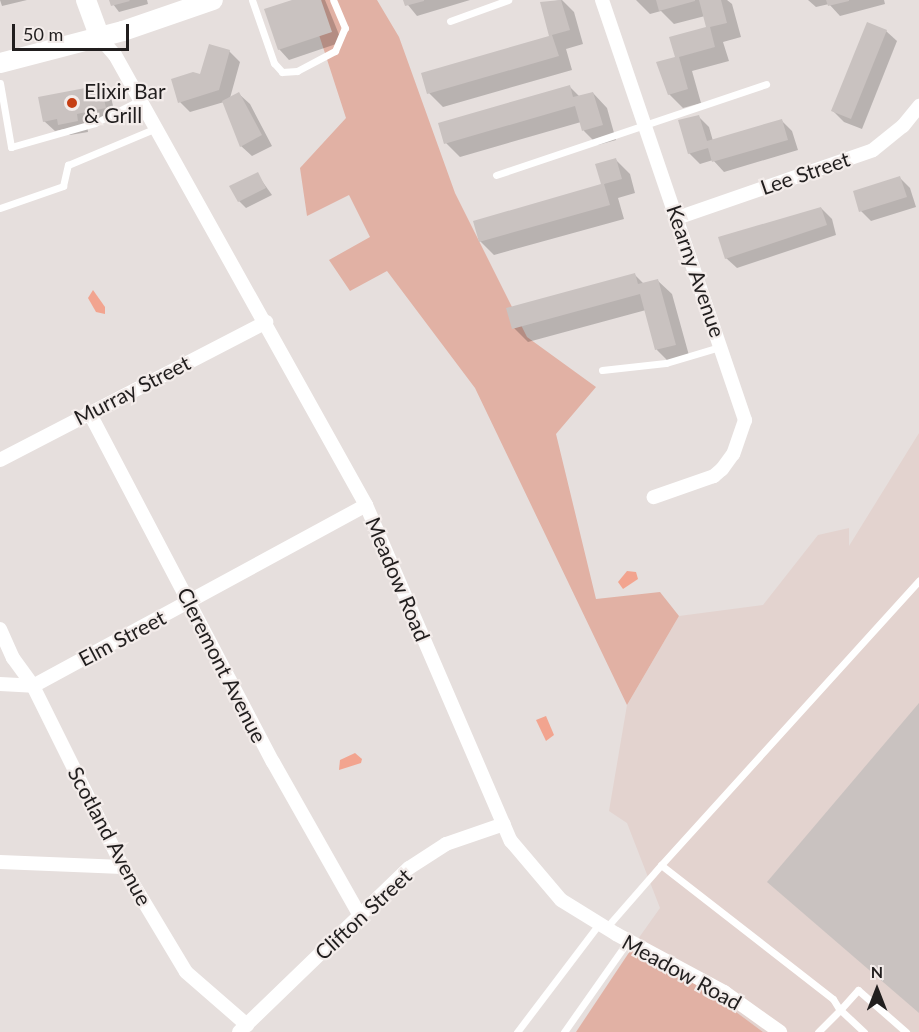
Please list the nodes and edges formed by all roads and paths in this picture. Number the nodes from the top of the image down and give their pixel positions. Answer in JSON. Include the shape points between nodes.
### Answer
{"nodes":[{"id":1,"x":86,"y":0,"type":"edge"},
{"id":2,"x":213,"y":0,"type":"edge"},
{"id":3,"x":252,"y":0,"type":"edge"},
{"id":4,"x":333,"y":0,"type":"edge"},
{"id":5,"x":508,"y":0,"type":"edge"},
{"id":6,"x":602,"y":0,"type":"edge"},
{"id":7,"x":450,"y":21,"type":"dead end"},
{"id":8,"x":99,"y":38,"type":"junction"},
{"id":9,"x":0,"y":63,"type":"edge"},
{"id":10,"x":0,"y":82,"type":"edge"},
{"id":11,"x":766,"y":84,"type":"dead end"},
{"id":12,"x":140,"y":100,"type":"junction"},
{"id":13,"x":919,"y":106,"type":"edge"},
{"id":14,"x":644,"y":123,"type":"junction"},
{"id":15,"x":156,"y":128,"type":"junction"},
{"id":16,"x":496,"y":175,"type":"dead end"},
{"id":17,"x":0,"y":208,"type":"edge"},
{"id":18,"x":677,"y":218,"type":"junction"},
{"id":19,"x":266,"y":322,"type":"junction"},
{"id":20,"x":723,"y":346,"type":"junction"},
{"id":21,"x":602,"y":370,"type":"dead end"},
{"id":22,"x":89,"y":412,"type":"junction"},
{"id":23,"x":0,"y":460,"type":"edge"},
{"id":24,"x":654,"y":497,"type":"dead end"},
{"id":25,"x":366,"y":505,"type":"junction"},
{"id":26,"x":919,"y":580,"type":"edge"},
{"id":27,"x":190,"y":602,"type":"junction"},
{"id":28,"x":0,"y":629,"type":"edge"},
{"id":29,"x":0,"y":684,"type":"edge"},
{"id":30,"x":33,"y":686,"type":"junction"},
{"id":31,"x":504,"y":824,"type":"junction"},
{"id":32,"x":0,"y":862,"type":"edge"},
{"id":33,"x":661,"y":865,"type":"junction"},
{"id":34,"x":123,"y":867,"type":"junction"},
{"id":35,"x":360,"y":916,"type":"junction"},
{"id":36,"x":603,"y":926,"type":"junction"},
{"id":37,"x":628,"y":940,"type":"junction"},
{"id":38,"x":840,"y":1010,"type":"junction"},
{"id":39,"x":243,"y":1028,"type":"edge"},
{"id":40,"x":517,"y":1032,"type":"edge"},
{"id":41,"x":564,"y":1032,"type":"edge"},
{"id":42,"x":780,"y":1032,"type":"edge"},
{"id":43,"x":818,"y":1032,"type":"edge"},
{"id":44,"x":864,"y":1032,"type":"edge"},
{"id":45,"x":906,"y":1032,"type":"edge"}],
"edges":[{"from":1,"to":8,"type":"main road"},
{"from":2,"to":8,"type":"main road"},
{"from":3,"to":4,"type":"lane","via":[[279,70],[297,71],[331,57],[345,28]]},
{"from":5,"to":7,"type":"lane"},
{"from":6,"to":14,"type":"street","name":"Kearny Avenue"},
{"from":8,"to":9,"type":"main road"},
{"from":8,"to":12,"type":"street","name":"Meadow Road","via":[[115,55]]},
{"from":10,"to":12,"type":"lane","via":[[11,147],[95,123]]},
{"from":11,"to":14,"type":"lane"},
{"from":12,"to":15,"type":"street","name":"Meadow Road"},
{"from":13,"to":18,"type":"street","name":"Lee Street","via":[[903,126],[873,150]]},
{"from":14,"to":16,"type":"lane"},
{"from":14,"to":18,"type":"street","name":"Kearny Avenue"},
{"from":15,"to":17,"type":"lane","via":[[68,165],[63,186]]},
{"from":15,"to":19,"type":"street","name":"Meadow Road"},
{"from":18,"to":20,"type":"street","name":"Kearny Avenue"},
{"from":19,"to":22,"type":"street","name":"Murray Street"},
{"from":19,"to":25,"type":"street","name":"Meadow Road"},
{"from":20,"to":21,"type":"lane","via":[[666,363]]},
{"from":20,"to":24,"type":"street","name":"Kearny Avenue","via":[[741,399],[744,430],[733,454],[714,476]]},
{"from":22,"to":23,"type":"street","name":"Murray Street"},
{"from":22,"to":27,"type":"street","name":"Cleremont Avenue"},
{"from":25,"to":27,"type":"street","name":"Elm Street"},
{"from":25,"to":31,"type":"street","name":"Meadow Road"},
{"from":26,"to":33,"type":"lane"},
{"from":27,"to":30,"type":"street","name":"Elm Street"},
{"from":27,"to":35,"type":"street","name":"Cleremont Avenue","via":[[273,762]]},
{"from":28,"to":30,"type":"street","name":"Scotland Avenue"},
{"from":29,"to":30,"type":"street"},
{"from":30,"to":34,"type":"street","name":"Scotland Avenue"},
{"from":31,"to":35,"type":"street","name":"Clifton Street","via":[[446,844],[418,862]]},
{"from":31,"to":36,"type":"street","name":"Meadow Road","via":[[512,841],[561,900]]},
{"from":32,"to":34,"type":"street"},
{"from":33,"to":36,"type":"lane"},
{"from":33,"to":38,"type":"lane","via":[[833,999]]},
{"from":34,"to":39,"type":"street","name":"Scotland Avenue","via":[[186,972]]},
{"from":35,"to":39,"type":"street","name":"Clifton Street"},
{"from":36,"to":37,"type":"street","name":"Meadow Road"},
{"from":36,"to":40,"type":"lane"},
{"from":37,"to":41,"type":"lane"},
{"from":37,"to":42,"type":"street","name":"Meadow Road","via":[[724,992]]},
{"from":38,"to":43,"type":"lane"},
{"from":38,"to":44,"type":"lane"},
{"from":38,"to":45,"type":"lane","via":[[858,990]]}]}
